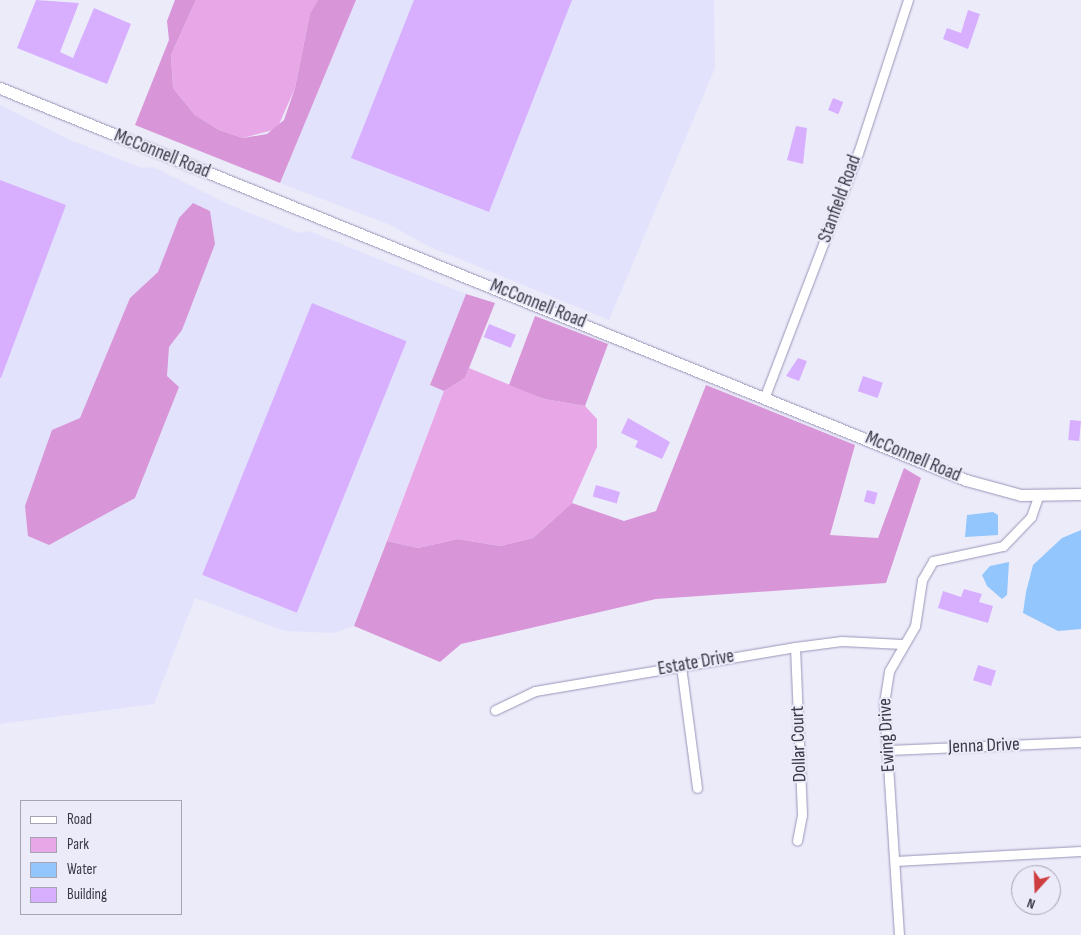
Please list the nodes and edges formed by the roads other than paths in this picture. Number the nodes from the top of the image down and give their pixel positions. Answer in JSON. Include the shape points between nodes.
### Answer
{"nodes":[{"id":1,"x":908,"y":0,"type":"edge"},
{"id":2,"x":0,"y":88,"type":"edge"},
{"id":3,"x":765,"y":396,"type":"junction"},
{"id":4,"x":1081,"y":494,"type":"edge"},
{"id":5,"x":1038,"y":496,"type":"junction"},
{"id":6,"x":902,"y":644,"type":"junction"},
{"id":7,"x":795,"y":647,"type":"junction"},
{"id":8,"x":681,"y":666,"type":"junction"},
{"id":9,"x":495,"y":710,"type":"dead end"},
{"id":10,"x":1081,"y":742,"type":"edge"},
{"id":11,"x":887,"y":750,"type":"junction"},
{"id":12,"x":697,"y":788,"type":"dead end"},
{"id":13,"x":797,"y":841,"type":"dead end"},
{"id":14,"x":1081,"y":852,"type":"edge"},
{"id":15,"x":895,"y":861,"type":"junction"},
{"id":16,"x":899,"y":935,"type":"edge"}],
"edges":[{"from":1,"to":3,"type":"street","name":"Stanfield Road","via":[[858,153]]},
{"from":2,"to":3,"type":"street","name":"McConnell Road"},
{"from":3,"to":5,"type":"street","name":"McConnell Road","via":[[966,480]]},
{"from":4,"to":5,"type":"street","name":"McConnell Road"},
{"from":5,"to":6,"type":"street","name":"Ewing Drive","via":[[1031,517],[1003,546],[933,561],[922,580],[915,626]]},
{"from":6,"to":7,"type":"street","name":"Estate Drive","via":[[842,642]]},
{"from":6,"to":11,"type":"street","name":"Ewing Drive","via":[[885,687]]},
{"from":7,"to":8,"type":"street","name":"Estate Drive"},
{"from":7,"to":13,"type":"street","name":"Dollar Court","via":[[802,815]]},
{"from":8,"to":9,"type":"street","name":"Estate Drive","via":[[535,692]]},
{"from":8,"to":12,"type":"street"},
{"from":10,"to":11,"type":"street","name":"Jenna Drive"},
{"from":11,"to":15,"type":"street","name":"Ewing Drive"},
{"from":14,"to":15,"type":"street"},
{"from":15,"to":16,"type":"street","name":"Ewing Drive"}]}
